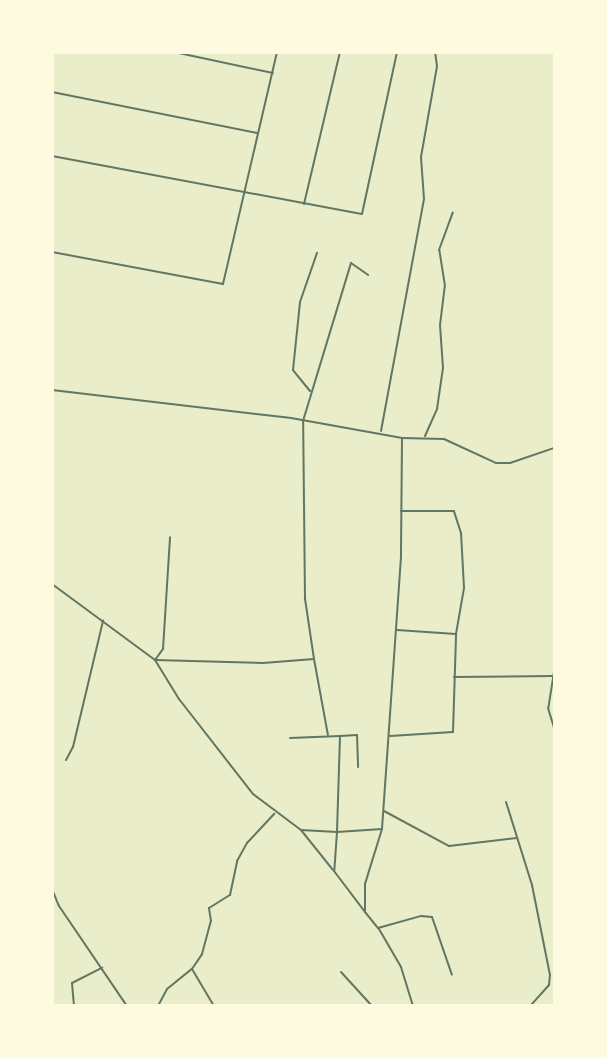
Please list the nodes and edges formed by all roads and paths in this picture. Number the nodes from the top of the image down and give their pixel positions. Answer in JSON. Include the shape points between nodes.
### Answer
{"nodes":[{"id":1,"x":174,"y":52,"type":"edge"},
{"id":2,"x":278,"y":52,"type":"edge"},
{"id":3,"x":340,"y":52,"type":"edge"},
{"id":4,"x":397,"y":52,"type":"edge"},
{"id":5,"x":435,"y":52,"type":"edge"},
{"id":6,"x":273,"y":73,"type":"junction"},
{"id":7,"x":52,"y":92,"type":"edge"},
{"id":8,"x":257,"y":133,"type":"junction"},
{"id":9,"x":52,"y":156,"type":"edge"},
{"id":10,"x":243,"y":192,"type":"junction"},
{"id":11,"x":304,"y":204,"type":"junction"},
{"id":12,"x":453,"y":212,"type":"dead end"},
{"id":13,"x":52,"y":252,"type":"edge"},
{"id":14,"x":317,"y":253,"type":"dead end"},
{"id":15,"x":368,"y":275,"type":"dead end"},
{"id":16,"x":52,"y":390,"type":"edge"},
{"id":17,"x":310,"y":392,"type":"junction"},
{"id":18,"x":303,"y":421,"type":"junction"},
{"id":19,"x":381,"y":431,"type":"junction"},
{"id":20,"x":425,"y":436,"type":"junction"},
{"id":21,"x":402,"y":438,"type":"junction"},
{"id":22,"x":554,"y":448,"type":"edge"},
{"id":23,"x":400,"y":511,"type":"junction"},
{"id":24,"x":170,"y":537,"type":"dead end"},
{"id":25,"x":52,"y":584,"type":"edge"},
{"id":26,"x":103,"y":621,"type":"junction"},
{"id":27,"x":396,"y":630,"type":"junction"},
{"id":28,"x":456,"y":634,"type":"junction"},
{"id":29,"x":314,"y":659,"type":"junction"},
{"id":30,"x":155,"y":660,"type":"junction"},
{"id":31,"x":555,"y":672,"type":"edge"},
{"id":32,"x":552,"y":676,"type":"junction"},
{"id":33,"x":454,"y":677,"type":"junction"},
{"id":34,"x":555,"y":728,"type":"edge"},
{"id":35,"x":328,"y":735,"type":"junction"},
{"id":36,"x":340,"y":736,"type":"junction"},
{"id":37,"x":390,"y":736,"type":"junction"},
{"id":38,"x":290,"y":738,"type":"dead end"},
{"id":39,"x":66,"y":760,"type":"dead end"},
{"id":40,"x":358,"y":767,"type":"dead end"},
{"id":41,"x":506,"y":802,"type":"dead end"},
{"id":42,"x":384,"y":811,"type":"junction"},
{"id":43,"x":275,"y":813,"type":"junction"},
{"id":44,"x":382,"y":829,"type":"junction"},
{"id":45,"x":301,"y":830,"type":"junction"},
{"id":46,"x":337,"y":832,"type":"junction"},
{"id":47,"x":517,"y":838,"type":"junction"},
{"id":48,"x":334,"y":871,"type":"junction"},
{"id":49,"x":52,"y":889,"type":"edge"},
{"id":50,"x":365,"y":912,"type":"junction"},
{"id":51,"x":378,"y":928,"type":"junction"},
{"id":52,"x":102,"y":968,"type":"junction"},
{"id":53,"x":192,"y":969,"type":"junction"},
{"id":54,"x":341,"y":972,"type":"dead end"},
{"id":55,"x":452,"y":975,"type":"dead end"},
{"id":56,"x":74,"y":1005,"type":"edge"},
{"id":57,"x":127,"y":1005,"type":"edge"},
{"id":58,"x":158,"y":1005,"type":"edge"},
{"id":59,"x":214,"y":1005,"type":"edge"},
{"id":60,"x":372,"y":1005,"type":"edge"},
{"id":61,"x":413,"y":1005,"type":"edge"},
{"id":62,"x":530,"y":1005,"type":"edge"}],
"edges":[{"from":1,"to":6,"type":"street"},
{"from":2,"to":6,"type":"street"},
{"from":3,"to":11,"type":"street"},
{"from":4,"to":11,"type":"street","via":[[362,214]]},
{"from":5,"to":19,"type":"street","via":[[421,158],[424,199]]},
{"from":6,"to":8,"type":"street"},
{"from":7,"to":8,"type":"street"},
{"from":8,"to":10,"type":"street"},
{"from":9,"to":10,"type":"street"},
{"from":10,"to":11,"type":"street"},
{"from":10,"to":13,"type":"street","via":[[223,284]]},
{"from":12,"to":20,"type":"street","via":[[440,250],[445,286],[440,325],[443,368],[437,409]]},
{"from":14,"to":17,"type":"street","via":[[300,302],[293,370]]},
{"from":15,"to":17,"type":"street","via":[[351,263]]},
{"from":16,"to":18,"type":"street"},
{"from":17,"to":18,"type":"street"},
{"from":18,"to":19,"type":"street"},
{"from":18,"to":29,"type":"street","via":[[305,599]]},
{"from":19,"to":21,"type":"street"},
{"from":20,"to":21,"type":"street"},
{"from":20,"to":22,"type":"street","via":[[444,439],[496,463],[510,463]]},
{"from":21,"to":23,"type":"street"},
{"from":23,"to":27,"type":"street"},
{"from":23,"to":28,"type":"street","via":[[454,511],[461,533],[464,588]]},
{"from":24,"to":30,"type":"street","via":[[163,649]]},
{"from":25,"to":26,"type":"street"},
{"from":26,"to":30,"type":"street"},
{"from":26,"to":39,"type":"street","via":[[76,737]]},
{"from":27,"to":28,"type":"street"},
{"from":27,"to":37,"type":"street","via":[[390,668]]},
{"from":28,"to":33,"type":"street"},
{"from":29,"to":30,"type":"street","via":[[263,663]]},
{"from":29,"to":35,"type":"street"},
{"from":30,"to":43,"type":"street","via":[[179,699],[253,794]]},
{"from":31,"to":32,"type":"street"},
{"from":32,"to":33,"type":"street"},
{"from":32,"to":34,"type":"street","via":[[548,708]]},
{"from":33,"to":37,"type":"street","via":[[453,732]]},
{"from":35,"to":36,"type":"street"},
{"from":35,"to":38,"type":"street"},
{"from":36,"to":40,"type":"street","via":[[357,735]]},
{"from":36,"to":46,"type":"street"},
{"from":37,"to":42,"type":"street"},
{"from":41,"to":47,"type":"street"},
{"from":42,"to":44,"type":"street"},
{"from":42,"to":47,"type":"street","via":[[449,846]]},
{"from":43,"to":45,"type":"street"},
{"from":43,"to":53,"type":"street","via":[[247,843],[237,861],[230,895],[209,908],[211,921],[206,941]]},
{"from":44,"to":46,"type":"street"},
{"from":44,"to":50,"type":"street","via":[[365,884]]},
{"from":45,"to":46,"type":"street"},
{"from":45,"to":48,"type":"street"},
{"from":46,"to":48,"type":"street"},
{"from":47,"to":62,"type":"street","via":[[532,885],[550,975],[549,986]]},
{"from":48,"to":50,"type":"street"},
{"from":49,"to":52,"type":"street"},
{"from":50,"to":51,"type":"street"},
{"from":51,"to":55,"type":"street","via":[[421,916],[432,917]]},
{"from":51,"to":61,"type":"street","via":[[401,967]]},
{"from":52,"to":56,"type":"street","via":[[72,983]]},
{"from":52,"to":57,"type":"street"},
{"from":53,"to":58,"type":"street","via":[[167,988]]},
{"from":53,"to":59,"type":"street"},
{"from":54,"to":60,"type":"street"}]}
